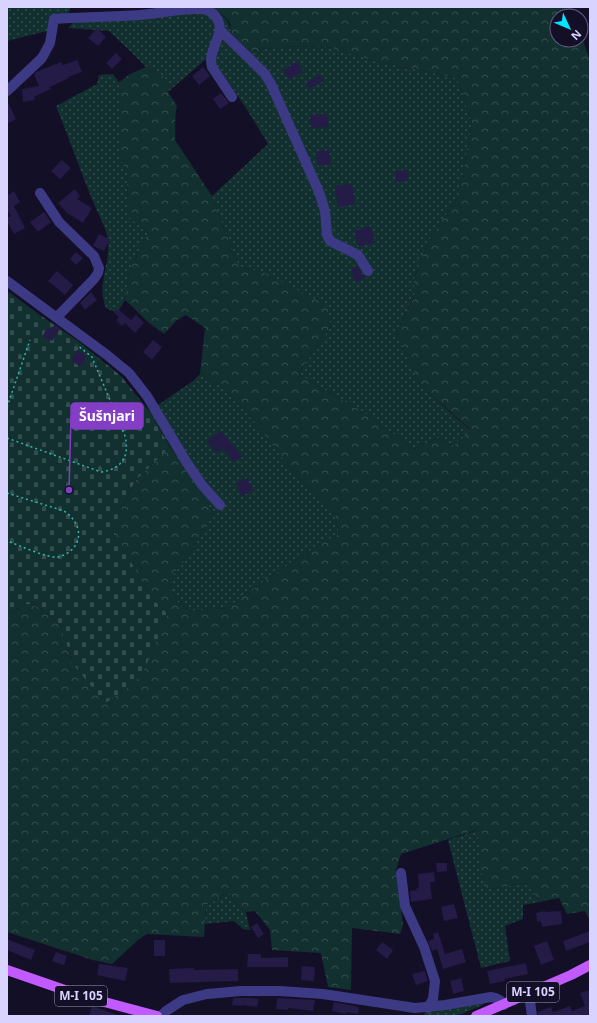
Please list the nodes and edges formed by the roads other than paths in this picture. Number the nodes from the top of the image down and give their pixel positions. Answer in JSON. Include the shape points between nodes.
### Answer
{"nodes":[{"id":1,"x":220,"y":30,"type":"junction"},
{"id":2,"x":7,"y":91,"type":"edge"},
{"id":3,"x":232,"y":97,"type":"dead end"},
{"id":4,"x":40,"y":192,"type":"dead end"},
{"id":5,"x":368,"y":271,"type":"dead end"},
{"id":6,"x":7,"y":280,"type":"edge"},
{"id":7,"x":57,"y":317,"type":"junction"},
{"id":8,"x":220,"y":505,"type":"dead end"},
{"id":9,"x":401,"y":873,"type":"dead end"},
{"id":10,"x":590,"y":965,"type":"edge"},
{"id":11,"x":7,"y":970,"type":"edge"},
{"id":12,"x":529,"y":994,"type":"junction"},
{"id":13,"x":504,"y":1005,"type":"junction"},
{"id":14,"x":428,"y":1008,"type":"junction"},
{"id":15,"x":151,"y":1015,"type":"edge"},
{"id":16,"x":161,"y":1016,"type":"edge"},
{"id":17,"x":476,"y":1016,"type":"edge"},
{"id":18,"x":532,"y":1016,"type":"edge"}],
"edges":[{"from":1,"to":2,"type":"street","via":[[214,14],[207,10],[54,19],[50,43],[42,58]]},
{"from":1,"to":3,"type":"street","via":[[210,61]]},
{"from":1,"to":5,"type":"street","via":[[265,74],[271,84],[319,192],[330,241],[358,255]]},
{"from":4,"to":7,"type":"street","via":[[59,222],[94,256],[99,268],[94,279]]},
{"from":6,"to":7,"type":"street"},
{"from":7,"to":8,"type":"street","via":[[129,373],[146,396],[186,463]]},
{"from":9,"to":14,"type":"street","via":[[404,906],[424,947],[435,981],[433,999]]},
{"from":10,"to":12,"type":"main road","number":"M-I 105"},
{"from":11,"to":15,"type":"main road","number":"M-I 105","via":[[82,996]]},
{"from":12,"to":13,"type":"main road","number":"M-I 105"},
{"from":12,"to":18,"type":"street"},
{"from":13,"to":14,"type":"street","via":[[497,998],[490,997]]},
{"from":13,"to":17,"type":"main road","number":"M-I 105"},
{"from":14,"to":16,"type":"street","via":[[323,994],[241,991],[207,994],[183,1000]]}]}
